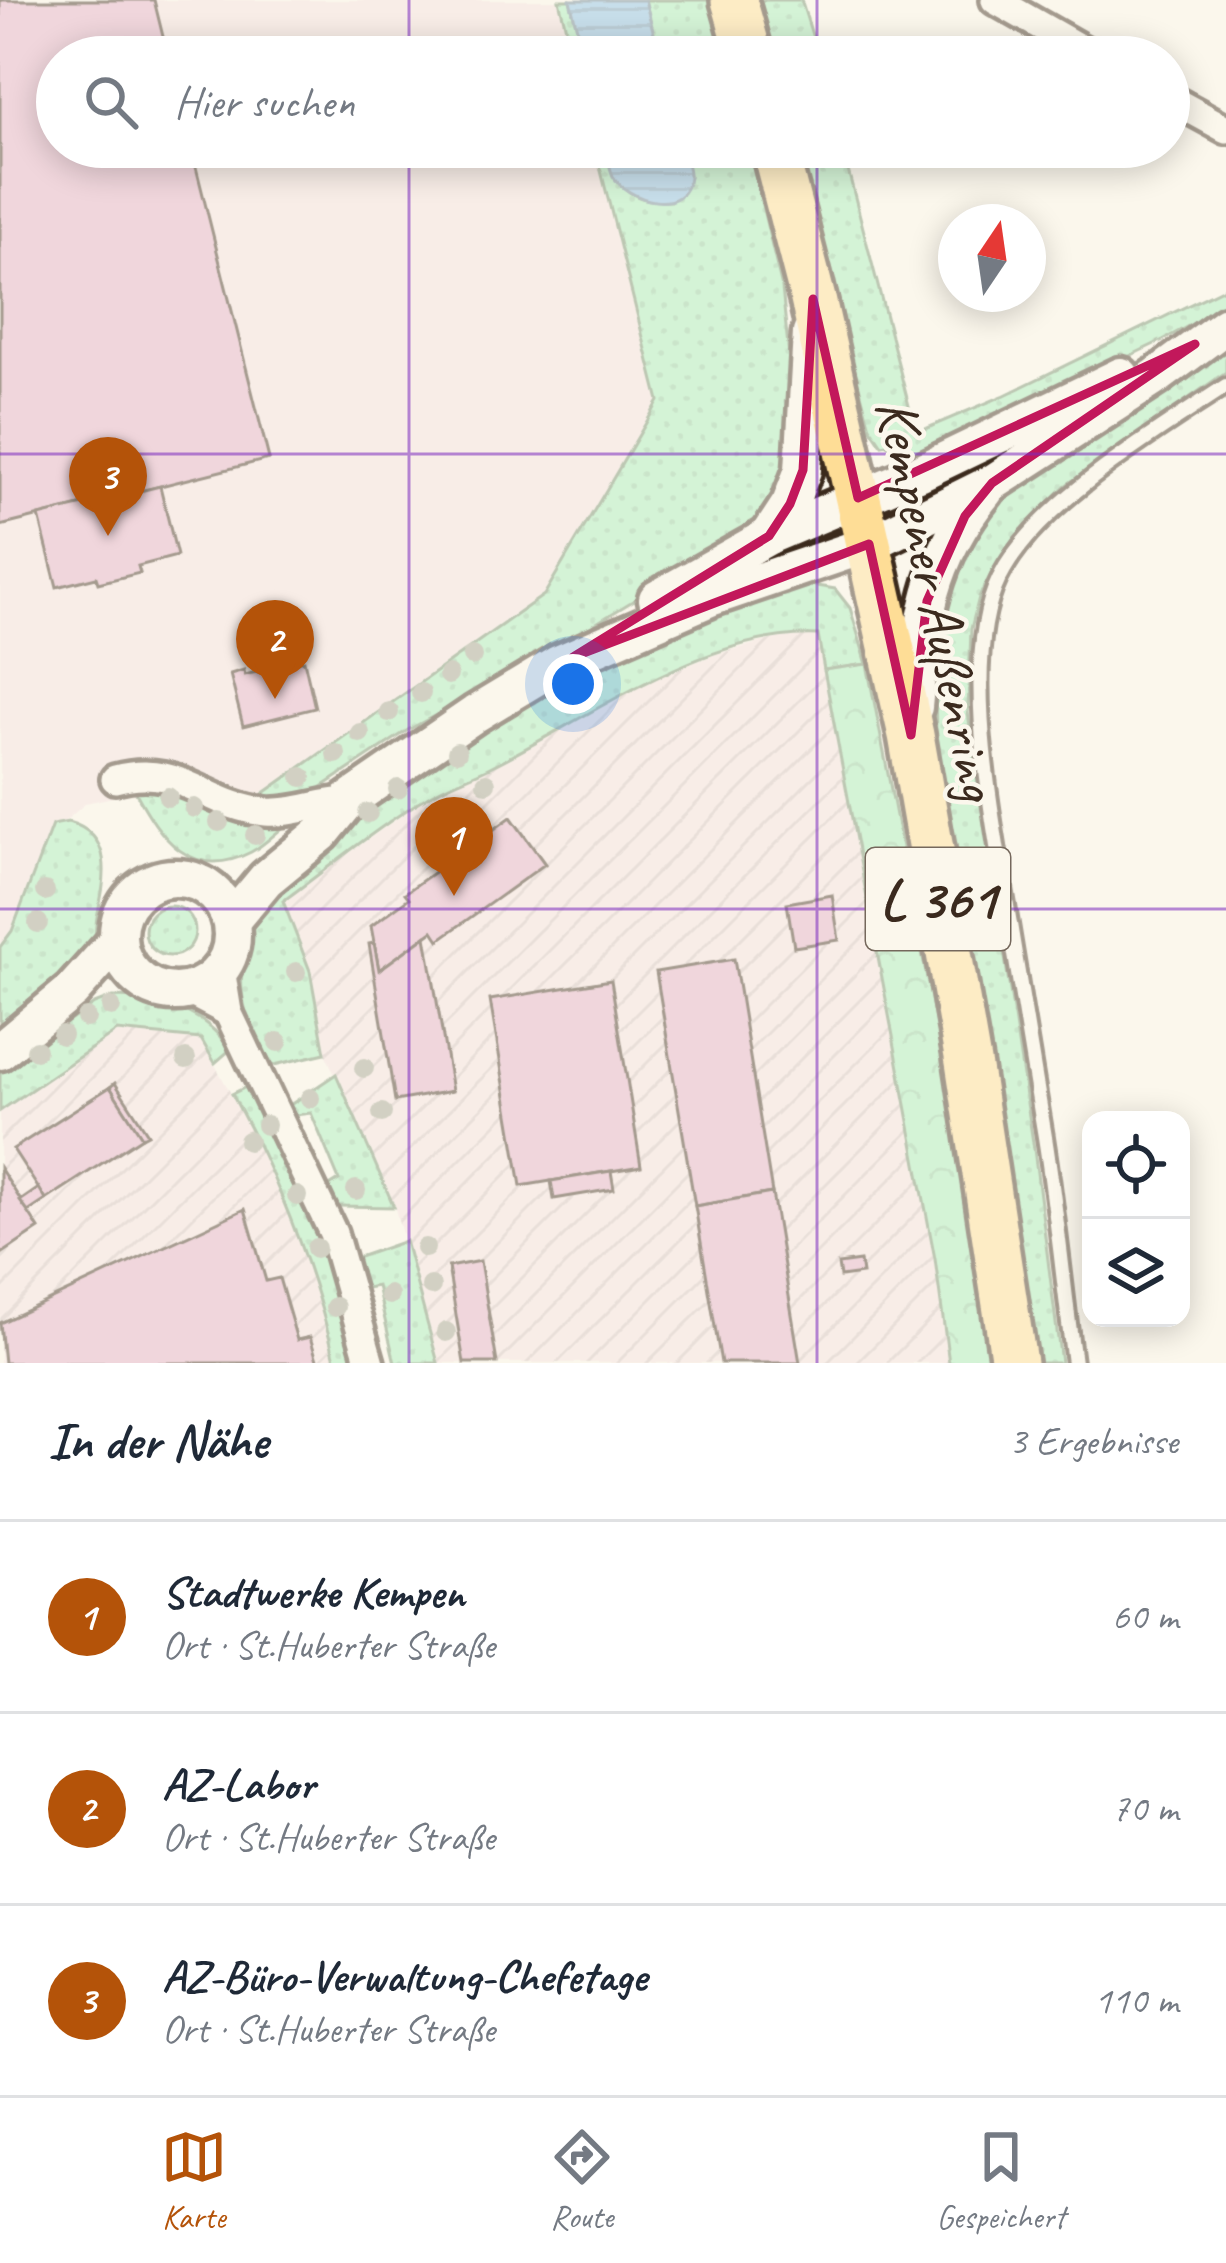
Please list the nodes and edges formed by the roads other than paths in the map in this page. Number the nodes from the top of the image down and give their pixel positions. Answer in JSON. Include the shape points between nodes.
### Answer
{"nodes":[{"id":1,"x":734,"y":0,"type":"edge"},
{"id":2,"x":995,"y":0,"type":"edge"},
{"id":3,"x":743,"y":36,"type":"edge"},
{"id":4,"x":1058,"y":36,"type":"edge"},
{"id":5,"x":1190,"y":109,"type":"edge"},
{"id":6,"x":1226,"y":129,"type":"edge"},
{"id":7,"x":779,"y":168,"type":"edge"},
{"id":8,"x":813,"y":298,"type":"junction"},
{"id":9,"x":1211,"y":334,"type":"edge"},
{"id":10,"x":1226,"y":386,"type":"edge"},
{"id":11,"x":992,"y":483,"type":"junction"},
{"id":12,"x":859,"y":498,"type":"junction"},
{"id":13,"x":769,"y":536,"type":"junction"},
{"id":14,"x":868,"y":544,"type":"junction"},
{"id":15,"x":573,"y":657,"type":"junction"},
{"id":16,"x":911,"y":735,"type":"junction"},
{"id":17,"x":115,"y":778,"type":"dead end"},
{"id":18,"x":340,"y":810,"type":"junction"},
{"id":19,"x":210,"y":890,"type":"junction"},
{"id":20,"x":231,"y":921,"type":"junction"},
{"id":21,"x":117,"y":941,"type":"junction"},
{"id":22,"x":221,"y":969,"type":"junction"},
{"id":23,"x":140,"y":981,"type":"junction"},
{"id":24,"x":188,"y":991,"type":"junction"},
{"id":25,"x":228,"y":1012,"type":"junction"},
{"id":26,"x":0,"y":1053,"type":"edge"},
{"id":27,"x":370,"y":1363,"type":"edge"},
{"id":28,"x":1014,"y":1363,"type":"edge"},
{"id":29,"x":1074,"y":1363,"type":"edge"}],
"edges":[{"from":1,"to":3,"type":"main road"},
{"from":2,"to":4,"type":"street"},
{"from":5,"to":6,"type":"street"},
{"from":7,"to":8,"type":"main road","name":"Kempener Außenring","number":"L 361"},
{"from":8,"to":12,"type":"main road","name":"Kempener Außenring","number":"L 361"},
{"from":8,"to":13,"type":"street","via":[[803,470]]},
{"from":9,"to":11,"type":"street"},
{"from":9,"to":12,"type":"street"},
{"from":10,"to":29,"type":"lane","via":[[1145,440],[1028,538],[999,578],[982,645],[984,764]]},
{"from":11,"to":14,"type":"street"},
{"from":11,"to":16,"type":"street","via":[[964,516],[936,572],[921,628]]},
{"from":12,"to":13,"type":"street"},
{"from":12,"to":14,"type":"main road","name":"Kempener Außenring","number":"L 361"},
{"from":13,"to":15,"type":"street","via":[[604,629]]},
{"from":14,"to":15,"type":"street","via":[[710,598]]},
{"from":14,"to":16,"type":"main road","name":"Kempener Außenring","number":"L 361"},
{"from":15,"to":18,"type":"street","via":[[475,714]]},
{"from":16,"to":28,"type":"main road","name":"Kempener Außenring","number":"L 361"},
{"from":17,"to":18,"type":"street","via":[[169,775],[238,808],[296,812],[318,802]]},
{"from":18,"to":19,"type":"street"},
{"from":18,"to":20,"type":"street"},
{"from":19,"to":20,"type":"street"},
{"from":19,"to":21,"type":"street","via":[[173,877],[145,886],[123,908]]},
{"from":20,"to":22,"type":"street"},
{"from":21,"to":23,"type":"street"},
{"from":21,"to":26,"type":"street"},
{"from":22,"to":24,"type":"street"},
{"from":22,"to":25,"type":"street"},
{"from":23,"to":24,"type":"street"},
{"from":23,"to":26,"type":"street","via":[[91,996]]},
{"from":24,"to":25,"type":"street"},
{"from":25,"to":27,"type":"street","via":[[333,1233]]}]}
